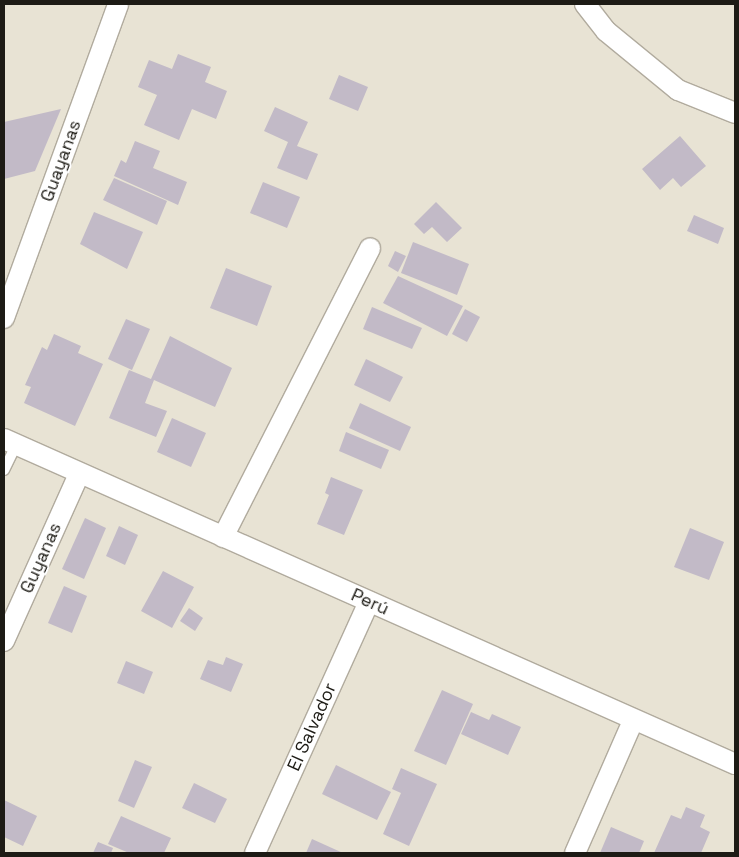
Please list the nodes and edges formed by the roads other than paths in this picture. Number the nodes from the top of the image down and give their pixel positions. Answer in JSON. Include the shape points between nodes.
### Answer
{"nodes":[{"id":1,"x":118,"y":4,"type":"edge"},
{"id":2,"x":585,"y":4,"type":"edge"},
{"id":3,"x":735,"y":113,"type":"edge"},
{"id":4,"x":370,"y":248,"type":"dead end"},
{"id":5,"x":4,"y":318,"type":"edge"},
{"id":6,"x":10,"y":442,"type":"edge"},
{"id":7,"x":4,"y":470,"type":"edge"},
{"id":8,"x":79,"y":474,"type":"junction"},
{"id":9,"x":223,"y":538,"type":"junction"},
{"id":10,"x":369,"y":602,"type":"junction"},
{"id":11,"x":4,"y":642,"type":"edge"},
{"id":12,"x":633,"y":721,"type":"junction"},
{"id":13,"x":735,"y":764,"type":"edge"},
{"id":14,"x":255,"y":853,"type":"edge"},
{"id":15,"x":575,"y":853,"type":"edge"}],
"edges":[{"from":1,"to":5,"type":"street","name":"Guayanas"},
{"from":2,"to":3,"type":"street","via":[[606,31],[678,90]]},
{"from":4,"to":9,"type":"street"},
{"from":6,"to":7,"type":"lane"},
{"from":6,"to":8,"type":"street","name":"Perú"},
{"from":8,"to":9,"type":"street","name":"Perú"},
{"from":8,"to":11,"type":"street","name":"Guyanas"},
{"from":9,"to":10,"type":"street","name":"Perú"},
{"from":10,"to":12,"type":"street","name":"Perú"},
{"from":10,"to":14,"type":"street","name":"El Salvador"},
{"from":12,"to":13,"type":"street","name":"Perú"},
{"from":12,"to":15,"type":"street"}]}
